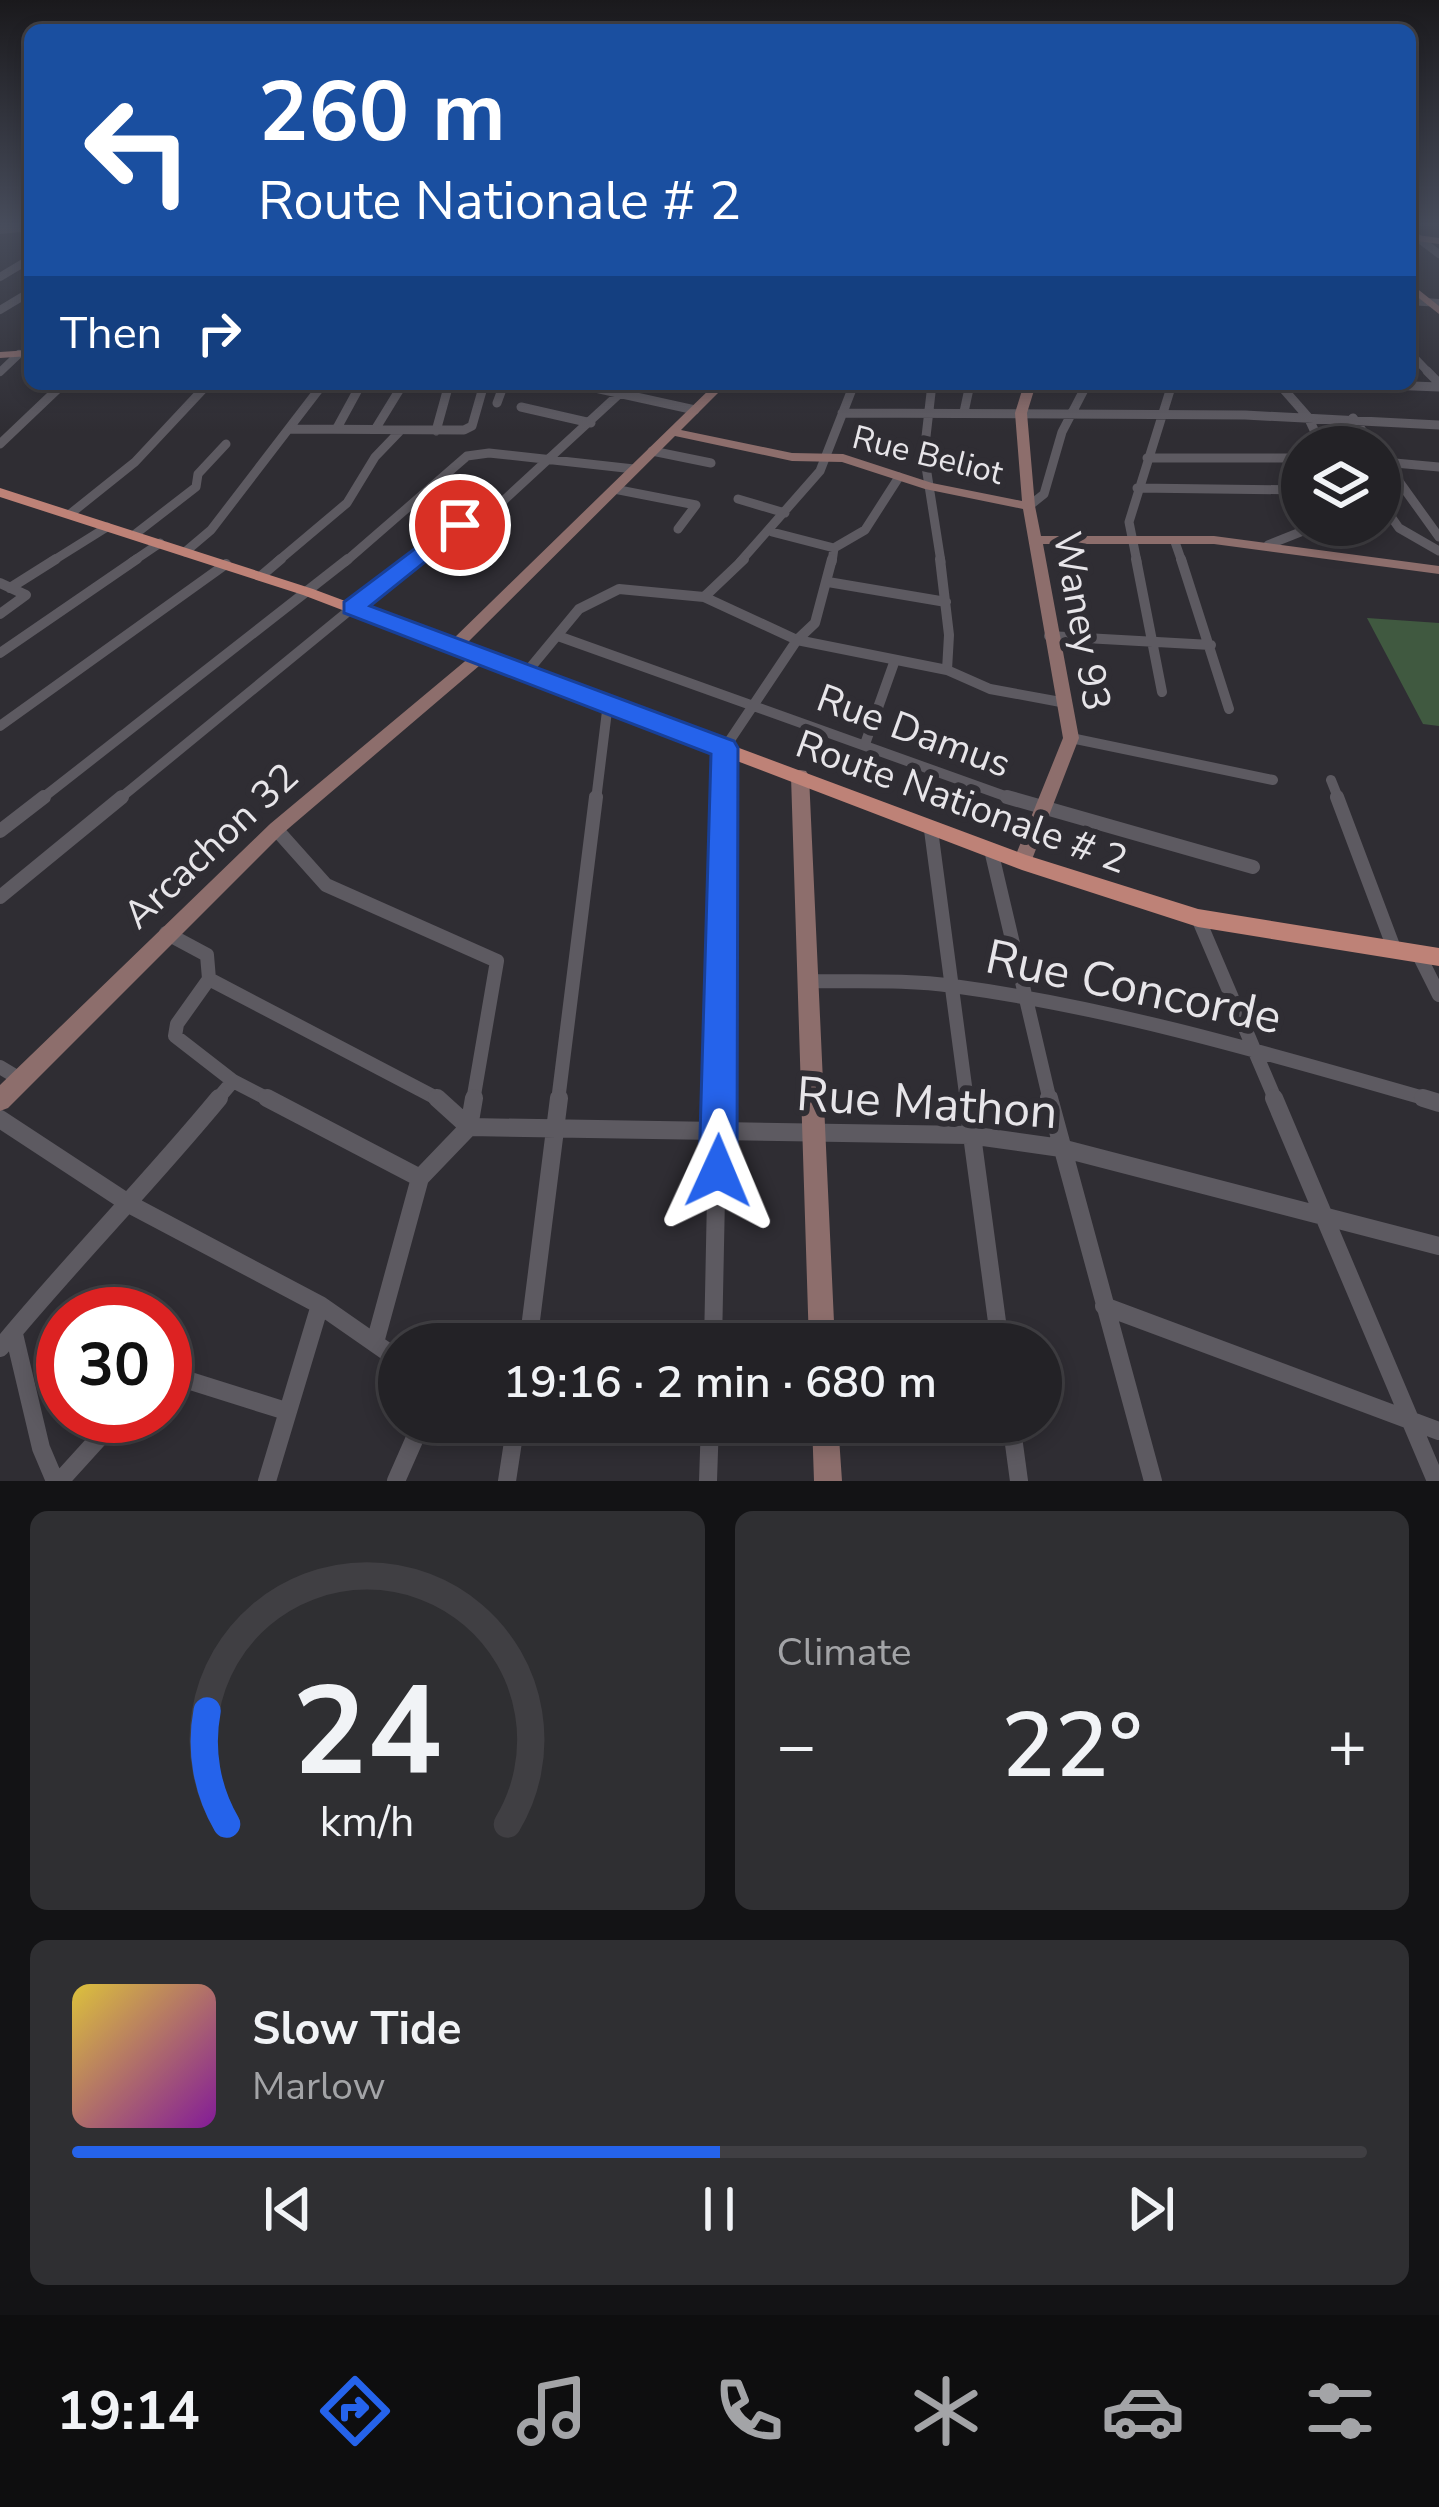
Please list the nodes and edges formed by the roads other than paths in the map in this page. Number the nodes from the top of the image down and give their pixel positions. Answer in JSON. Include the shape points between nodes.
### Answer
{"nodes":[{"id":1,"x":1416,"y":360,"type":"edge"},
{"id":2,"x":1439,"y":385,"type":"edge"},
{"id":3,"x":57,"y":390,"type":"edge"},
{"id":4,"x":202,"y":390,"type":"edge"},
{"id":5,"x":318,"y":390,"type":"edge"},
{"id":6,"x":359,"y":390,"type":"edge"},
{"id":7,"x":399,"y":390,"type":"edge"},
{"id":8,"x":447,"y":390,"type":"edge"},
{"id":9,"x":482,"y":390,"type":"edge"},
{"id":10,"x":502,"y":390,"type":"edge"},
{"id":11,"x":625,"y":390,"type":"edge"},
{"id":12,"x":629,"y":390,"type":"edge"},
{"id":13,"x":715,"y":390,"type":"edge"},
{"id":14,"x":852,"y":390,"type":"edge"},
{"id":15,"x":931,"y":390,"type":"edge"},
{"id":16,"x":969,"y":390,"type":"edge"},
{"id":17,"x":1028,"y":390,"type":"edge"},
{"id":18,"x":1085,"y":390,"type":"edge"},
{"id":19,"x":1170,"y":390,"type":"edge"},
{"id":20,"x":1285,"y":390,"type":"edge"},
{"id":21,"x":497,"y":403,"type":"dead end"},
{"id":22,"x":521,"y":407,"type":"dead end"},
{"id":23,"x":695,"y":410,"type":"junction"},
{"id":24,"x":926,"y":412,"type":"junction"},
{"id":25,"x":964,"y":412,"type":"junction"},
{"id":26,"x":1021,"y":412,"type":"junction"},
{"id":27,"x":1074,"y":412,"type":"junction"},
{"id":28,"x":842,"y":413,"type":"junction"},
{"id":29,"x":1163,"y":413,"type":"junction"},
{"id":30,"x":1308,"y":416,"type":"junction"},
{"id":31,"x":1353,"y":418,"type":"junction"},
{"id":32,"x":590,"y":423,"type":"junction"},
{"id":33,"x":1439,"y":425,"type":"edge"},
{"id":34,"x":1313,"y":426,"type":"edge"},
{"id":35,"x":1359,"y":426,"type":"edge"},
{"id":36,"x":337,"y":428,"type":"junction"},
{"id":37,"x":376,"y":428,"type":"junction"},
{"id":38,"x":289,"y":429,"type":"junction"},
{"id":39,"x":401,"y":430,"type":"junction"},
{"id":40,"x":436,"y":431,"type":"junction"},
{"id":41,"x":673,"y":432,"type":"junction"},
{"id":42,"x":0,"y":443,"type":"edge"},
{"id":43,"x":226,"y":444,"type":"dead end"},
{"id":44,"x":652,"y":451,"type":"junction"},
{"id":45,"x":826,"y":456,"type":"junction"},
{"id":46,"x":1147,"y":458,"type":"junction"},
{"id":47,"x":1281,"y":458,"type":"edge"},
{"id":48,"x":549,"y":459,"type":"junction"},
{"id":49,"x":1401,"y":461,"type":"edge"},
{"id":50,"x":711,"y":463,"type":"dead end"},
{"id":51,"x":1439,"y":467,"type":"edge"},
{"id":52,"x":634,"y":469,"type":"junction"},
{"id":53,"x":899,"y":478,"type":"junction"},
{"id":54,"x":1401,"y":484,"type":"edge"},
{"id":55,"x":929,"y":486,"type":"junction"},
{"id":56,"x":1403,"y":487,"type":"joint"},
{"id":57,"x":1137,"y":488,"type":"junction"},
{"id":58,"x":614,"y":489,"type":"junction"},
{"id":59,"x":1281,"y":490,"type":"edge"},
{"id":60,"x":5,"y":498,"type":"edge"},
{"id":61,"x":738,"y":499,"type":"dead end"},
{"id":62,"x":1029,"y":506,"type":"junction"},
{"id":63,"x":70,"y":514,"type":"junction"},
{"id":64,"x":785,"y":514,"type":"junction"},
{"id":65,"x":1424,"y":516,"type":"junction"},
{"id":66,"x":1439,"y":517,"type":"edge"},
{"id":67,"x":107,"y":527,"type":"junction"},
{"id":68,"x":678,"y":529,"type":"dead end"},
{"id":69,"x":1401,"y":529,"type":"edge"},
{"id":70,"x":772,"y":532,"type":"junction"},
{"id":71,"x":134,"y":535,"type":"junction"},
{"id":72,"x":1439,"y":537,"type":"edge"},
{"id":73,"x":1034,"y":539,"type":"junction"},
{"id":74,"x":1129,"y":540,"type":"junction"},
{"id":75,"x":1281,"y":540,"type":"edge"},
{"id":76,"x":1175,"y":542,"type":"junction"},
{"id":77,"x":160,"y":544,"type":"junction"},
{"id":78,"x":1268,"y":545,"type":"junction"},
{"id":79,"x":833,"y":548,"type":"junction"},
{"id":80,"x":1439,"y":551,"type":"edge"},
{"id":81,"x":185,"y":552,"type":"junction"},
{"id":82,"x":226,"y":564,"type":"junction"},
{"id":83,"x":1439,"y":570,"type":"edge"},
{"id":84,"x":261,"y":576,"type":"junction"},
{"id":85,"x":828,"y":582,"type":"junction"},
{"id":86,"x":5,"y":585,"type":"edge"},
{"id":87,"x":308,"y":592,"type":"junction"},
{"id":88,"x":704,"y":597,"type":"junction"},
{"id":89,"x":946,"y":602,"type":"junction"},
{"id":90,"x":352,"y":608,"type":"junction"},
{"id":91,"x":0,"y":614,"type":"edge"},
{"id":92,"x":558,"y":636,"type":"junction"},
{"id":93,"x":1049,"y":636,"type":"junction"},
{"id":94,"x":797,"y":640,"type":"junction"},
{"id":95,"x":456,"y":645,"type":"junction"},
{"id":96,"x":1211,"y":645,"type":"junction"},
{"id":97,"x":1150,"y":646,"type":"junction"},
{"id":98,"x":0,"y":653,"type":"edge"},
{"id":99,"x":481,"y":656,"type":"junction"},
{"id":100,"x":895,"y":660,"type":"junction"},
{"id":101,"x":947,"y":670,"type":"junction"},
{"id":102,"x":526,"y":673,"type":"junction"},
{"id":103,"x":1162,"y":692,"type":"dead end"},
{"id":104,"x":608,"y":703,"type":"junction"},
{"id":105,"x":1066,"y":703,"type":"junction"},
{"id":106,"x":754,"y":704,"type":"junction"},
{"id":107,"x":1229,"y":709,"type":"dead end"},
{"id":108,"x":0,"y":726,"type":"edge"},
{"id":109,"x":1071,"y":738,"type":"junction"},
{"id":110,"x":865,"y":744,"type":"junction"},
{"id":111,"x":724,"y":748,"type":"junction"},
{"id":112,"x":800,"y":776,"type":"junction"},
{"id":113,"x":1273,"y":780,"type":"dead end"},
{"id":114,"x":1331,"y":780,"type":"dead end"},
{"id":115,"x":1040,"y":809,"type":"junction"},
{"id":116,"x":276,"y":830,"type":"junction"},
{"id":117,"x":931,"y":830,"type":"junction"},
{"id":118,"x":0,"y":832,"type":"edge"},
{"id":119,"x":991,"y":850,"type":"junction"},
{"id":120,"x":1022,"y":862,"type":"junction"},
{"id":121,"x":1253,"y":867,"type":"dead end"},
{"id":122,"x":0,"y":896,"type":"edge"},
{"id":123,"x":1198,"y":918,"type":"junction"},
{"id":124,"x":165,"y":933,"type":"junction"},
{"id":125,"x":1395,"y":952,"type":"junction"},
{"id":126,"x":1429,"y":956,"type":"edge"},
{"id":127,"x":209,"y":979,"type":"junction"},
{"id":128,"x":806,"y":981,"type":"junction"},
{"id":129,"x":949,"y":985,"type":"junction"},
{"id":130,"x":1439,"y":995,"type":"edge"},
{"id":131,"x":1023,"y":998,"type":"junction"},
{"id":132,"x":1255,"y":1050,"type":"junction"},
{"id":133,"x":0,"y":1067,"type":"edge"},
{"id":134,"x":20,"y":1078,"type":"junction"},
{"id":135,"x":232,"y":1082,"type":"junction"},
{"id":136,"x":0,"y":1100,"type":"edge"},
{"id":137,"x":1439,"y":1103,"type":"edge"},
{"id":138,"x":0,"y":1119,"type":"edge"},
{"id":139,"x":469,"y":1127,"type":"junction"},
{"id":140,"x":719,"y":1128,"type":"junction"},
{"id":141,"x":557,"y":1129,"type":"junction"},
{"id":142,"x":813,"y":1132,"type":"junction"},
{"id":143,"x":969,"y":1135,"type":"junction"},
{"id":144,"x":1061,"y":1148,"type":"junction"},
{"id":145,"x":420,"y":1178,"type":"junction"},
{"id":146,"x":131,"y":1205,"type":"junction"},
{"id":147,"x":1324,"y":1212,"type":"junction"},
{"id":148,"x":1439,"y":1246,"type":"edge"},
{"id":149,"x":320,"y":1305,"type":"junction"},
{"id":150,"x":1104,"y":1306,"type":"junction"},
{"id":151,"x":531,"y":1323,"type":"edge"},
{"id":152,"x":713,"y":1323,"type":"edge"},
{"id":153,"x":821,"y":1323,"type":"edge"},
{"id":154,"x":997,"y":1323,"type":"edge"},
{"id":155,"x":376,"y":1339,"type":"joint"},
{"id":156,"x":7,"y":1341,"type":"edge"},
{"id":157,"x":192,"y":1381,"type":"edge"},
{"id":158,"x":286,"y":1411,"type":"junction"},
{"id":159,"x":1413,"y":1422,"type":"junction"},
{"id":160,"x":1439,"y":1430,"type":"edge"},
{"id":161,"x":94,"y":1443,"type":"edge"},
{"id":162,"x":413,"y":1443,"type":"edge"},
{"id":163,"x":513,"y":1443,"type":"edge"},
{"id":164,"x":710,"y":1443,"type":"edge"},
{"id":165,"x":826,"y":1443,"type":"edge"},
{"id":166,"x":1014,"y":1443,"type":"edge"},
{"id":167,"x":58,"y":1481,"type":"edge"},
{"id":168,"x":267,"y":1481,"type":"edge"},
{"id":169,"x":396,"y":1481,"type":"edge"},
{"id":170,"x":507,"y":1481,"type":"edge"},
{"id":171,"x":709,"y":1481,"type":"edge"},
{"id":172,"x":828,"y":1481,"type":"edge"},
{"id":173,"x":1019,"y":1481,"type":"edge"},
{"id":174,"x":1154,"y":1481,"type":"edge"},
{"id":175,"x":1436,"y":1481,"type":"edge"}],
"edges":[{"from":1,"to":2,"type":"street"},
{"from":3,"to":42,"type":"street"},
{"from":4,"to":63,"type":"street","via":[[135,462]]},
{"from":5,"to":38,"type":"street"},
{"from":6,"to":36,"type":"street"},
{"from":7,"to":37,"type":"street"},
{"from":8,"to":40,"type":"street"},
{"from":9,"to":40,"type":"street","via":[[470,428]]},
{"from":10,"to":21,"type":"street"},
{"from":11,"to":32,"type":"street"},
{"from":12,"to":23,"type":"street"},
{"from":13,"to":23,"type":"street"},
{"from":14,"to":28,"type":"street"},
{"from":15,"to":24,"type":"street"},
{"from":16,"to":25,"type":"street"},
{"from":17,"to":26,"type":"street","name":"Waney 93"},
{"from":18,"to":27,"type":"street"},
{"from":19,"to":29,"type":"street"},
{"from":20,"to":30,"type":"street"},
{"from":22,"to":32,"type":"street"},
{"from":23,"to":41,"type":"street"},
{"from":24,"to":25,"type":"street"},
{"from":24,"to":28,"type":"street"},
{"from":24,"to":55,"type":"street"},
{"from":25,"to":26,"type":"street"},
{"from":26,"to":27,"type":"street"},
{"from":26,"to":62,"type":"street","name":"Waney 93"},
{"from":27,"to":29,"type":"street"},
{"from":27,"to":62,"type":"street","via":[[1044,494]]},
{"from":28,"to":45,"type":"street"},
{"from":29,"to":30,"type":"street"},
{"from":29,"to":46,"type":"street"},
{"from":30,"to":31,"type":"street"},
{"from":30,"to":34,"type":"street"},
{"from":31,"to":33,"type":"street"},
{"from":31,"to":35,"type":"street"},
{"from":32,"to":48,"type":"street"},
{"from":36,"to":37,"type":"street"},
{"from":36,"to":38,"type":"street"},
{"from":37,"to":39,"type":"street"},
{"from":38,"to":81,"type":"street","via":[[212,530]]},
{"from":39,"to":40,"type":"street"},
{"from":39,"to":84,"type":"street","via":[[347,503]]},
{"from":41,"to":44,"type":"street"},
{"from":41,"to":45,"type":"street","name":"Rue Beliot","via":[[792,457]]},
{"from":43,"to":71,"type":"street","via":[[198,474],[196,488]]},
{"from":44,"to":50,"type":"street"},
{"from":44,"to":52,"type":"street"},
{"from":45,"to":53,"type":"street","name":"Rue Beliot"},
{"from":45,"to":64,"type":"street"},
{"from":46,"to":47,"type":"street"},
{"from":46,"to":57,"type":"street"},
{"from":48,"to":52,"type":"street"},
{"from":48,"to":87,"type":"street","via":[[467,456]]},
{"from":48,"to":90,"type":"street","via":[[489,514],[450,528]]},
{"from":49,"to":51,"type":"street"},
{"from":52,"to":58,"type":"street"},
{"from":53,"to":55,"type":"street","name":"Rue Beliot"},
{"from":53,"to":79,"type":"street","via":[[868,529]]},
{"from":54,"to":56,"type":"street"},
{"from":55,"to":62,"type":"street","name":"Rue Beliot"},
{"from":55,"to":89,"type":"street"},
{"from":56,"to":65,"type":"street"},
{"from":57,"to":59,"type":"street"},
{"from":57,"to":74,"type":"street"},
{"from":58,"to":68,"type":"street","via":[[696,505]]},
{"from":58,"to":95,"type":"street"},
{"from":60,"to":63,"type":"main road","name":"Route Nationale # 2"},
{"from":61,"to":64,"type":"street"},
{"from":62,"to":73,"type":"street","name":"Waney 93"},
{"from":63,"to":67,"type":"main road","name":"Route Nationale # 2"},
{"from":64,"to":70,"type":"street"},
{"from":65,"to":66,"type":"street"},
{"from":65,"to":72,"type":"street"},
{"from":67,"to":71,"type":"main road","name":"Route Nationale # 2"},
{"from":67,"to":86,"type":"street"},
{"from":69,"to":80,"type":"street"},
{"from":70,"to":79,"type":"street"},
{"from":70,"to":88,"type":"street"},
{"from":71,"to":77,"type":"main road","name":"Route Nationale # 2"},
{"from":73,"to":74,"type":"street"},
{"from":73,"to":93,"type":"street","name":"Waney 93"},
{"from":74,"to":76,"type":"street"},
{"from":74,"to":97,"type":"street"},
{"from":75,"to":78,"type":"street"},
{"from":76,"to":78,"type":"street"},
{"from":76,"to":96,"type":"street"},
{"from":77,"to":81,"type":"main road","name":"Route Nationale # 2"},
{"from":77,"to":98,"type":"street"},
{"from":78,"to":83,"type":"street"},
{"from":79,"to":85,"type":"street"},
{"from":81,"to":82,"type":"main road","name":"Route Nationale # 2"},
{"from":82,"to":84,"type":"main road","name":"Route Nationale # 2"},
{"from":82,"to":108,"type":"street"},
{"from":84,"to":87,"type":"main road","name":"Route Nationale # 2"},
{"from":85,"to":89,"type":"street"},
{"from":85,"to":94,"type":"street","via":[[810,633]]},
{"from":86,"to":91,"type":"street","via":[[26,597]]},
{"from":87,"to":90,"type":"main road","name":"Route Nationale # 2"},
{"from":87,"to":118,"type":"street"},
{"from":88,"to":92,"type":"street","via":[[607,589]]},
{"from":88,"to":94,"type":"street"},
{"from":89,"to":101,"type":"street"},
{"from":90,"to":95,"type":"main road","name":"Route Nationale # 2"},
{"from":90,"to":122,"type":"street"},
{"from":92,"to":102,"type":"street"},
{"from":92,"to":106,"type":"street","name":"Rue Damus"},
{"from":93,"to":97,"type":"street"},
{"from":93,"to":105,"type":"street","name":"Waney 93"},
{"from":94,"to":100,"type":"street"},
{"from":94,"to":106,"type":"street"},
{"from":95,"to":99,"type":"main road","name":"Route Nationale # 2"},
{"from":96,"to":97,"type":"street"},
{"from":96,"to":107,"type":"street"},
{"from":97,"to":103,"type":"street"},
{"from":99,"to":102,"type":"main road","name":"Route Nationale # 2"},
{"from":99,"to":116,"type":"street","name":"Arcachon 32"},
{"from":100,"to":101,"type":"street"},
{"from":100,"to":110,"type":"street"},
{"from":101,"to":105,"type":"street","via":[[990,689]]},
{"from":102,"to":104,"type":"main road","name":"Route Nationale # 2"},
{"from":104,"to":111,"type":"main road","name":"Route Nationale # 2"},
{"from":104,"to":141,"type":"street"},
{"from":105,"to":109,"type":"street","name":"Waney 93"},
{"from":106,"to":110,"type":"street","name":"Rue Damus"},
{"from":106,"to":111,"type":"street"},
{"from":109,"to":113,"type":"street"},
{"from":109,"to":115,"type":"street","name":"Waney 93"},
{"from":110,"to":115,"type":"street","name":"Rue Damus"},
{"from":111,"to":112,"type":"main road","name":"Route Nationale # 2"},
{"from":111,"to":140,"type":"street"},
{"from":112,"to":117,"type":"main road","name":"Route Nationale # 2"},
{"from":112,"to":128,"type":"street"},
{"from":114,"to":125,"type":"street"},
{"from":115,"to":120,"type":"street","name":"Waney 93"},
{"from":115,"to":121,"type":"street","name":"Rue Damus"},
{"from":116,"to":124,"type":"street","name":"Arcachon 32"},
{"from":116,"to":139,"type":"street","via":[[326,885],[497,961]]},
{"from":117,"to":119,"type":"main road","name":"Route Nationale # 2"},
{"from":117,"to":129,"type":"street"},
{"from":119,"to":120,"type":"main road","name":"Route Nationale # 2"},
{"from":119,"to":131,"type":"street"},
{"from":120,"to":123,"type":"main road","name":"Route Nationale # 2"},
{"from":123,"to":125,"type":"main road","name":"Route Nationale # 2"},
{"from":123,"to":132,"type":"street"},
{"from":124,"to":127,"type":"street","via":[[208,955]]},
{"from":124,"to":134,"type":"street","name":"Arcachon 32"},
{"from":125,"to":126,"type":"main road","name":"Route Nationale # 2"},
{"from":126,"to":130,"type":"street"},
{"from":127,"to":135,"type":"street","via":[[175,1036]]},
{"from":127,"to":139,"type":"street","via":[[440,1100]]},
{"from":128,"to":129,"type":"street","name":"Rue Concorde"},
{"from":128,"to":142,"type":"street"},
{"from":129,"to":131,"type":"street","name":"Rue Concorde"},
{"from":129,"to":143,"type":"street"},
{"from":131,"to":132,"type":"street","name":"Rue Concorde"},
{"from":131,"to":144,"type":"street"},
{"from":132,"to":137,"type":"street","name":"Rue Concorde"},
{"from":132,"to":147,"type":"street"},
{"from":133,"to":134,"type":"street"},
{"from":134,"to":136,"type":"street","name":"Arcachon 32"},
{"from":135,"to":145,"type":"street"},
{"from":135,"to":146,"type":"street"},
{"from":138,"to":146,"type":"street"},
{"from":139,"to":141,"type":"street","name":"Rue Mathon"},
{"from":139,"to":145,"type":"street"},
{"from":140,"to":141,"type":"street","name":"Rue Mathon"},
{"from":140,"to":142,"type":"street","name":"Rue Mathon"},
{"from":140,"to":152,"type":"street"},
{"from":141,"to":151,"type":"street"},
{"from":142,"to":143,"type":"street","name":"Rue Mathon"},
{"from":142,"to":153,"type":"street"},
{"from":143,"to":144,"type":"street","name":"Rue Mathon"},
{"from":143,"to":154,"type":"street"},
{"from":144,"to":147,"type":"street","name":"Rue Mathon"},
{"from":144,"to":150,"type":"street"},
{"from":145,"to":155,"type":"street"},
{"from":146,"to":149,"type":"street"},
{"from":146,"to":156,"type":"street"},
{"from":147,"to":148,"type":"street","name":"Rue Mathon"},
{"from":147,"to":159,"type":"street"},
{"from":149,"to":155,"type":"street"},
{"from":149,"to":158,"type":"street"},
{"from":150,"to":159,"type":"street"},
{"from":150,"to":174,"type":"street"},
{"from":156,"to":167,"type":"street"},
{"from":157,"to":158,"type":"street"},
{"from":158,"to":168,"type":"street"},
{"from":159,"to":160,"type":"street"},
{"from":159,"to":175,"type":"street"},
{"from":161,"to":167,"type":"street"},
{"from":162,"to":169,"type":"street"},
{"from":163,"to":170,"type":"street"},
{"from":164,"to":171,"type":"street"},
{"from":165,"to":172,"type":"street"},
{"from":166,"to":173,"type":"street"}]}
